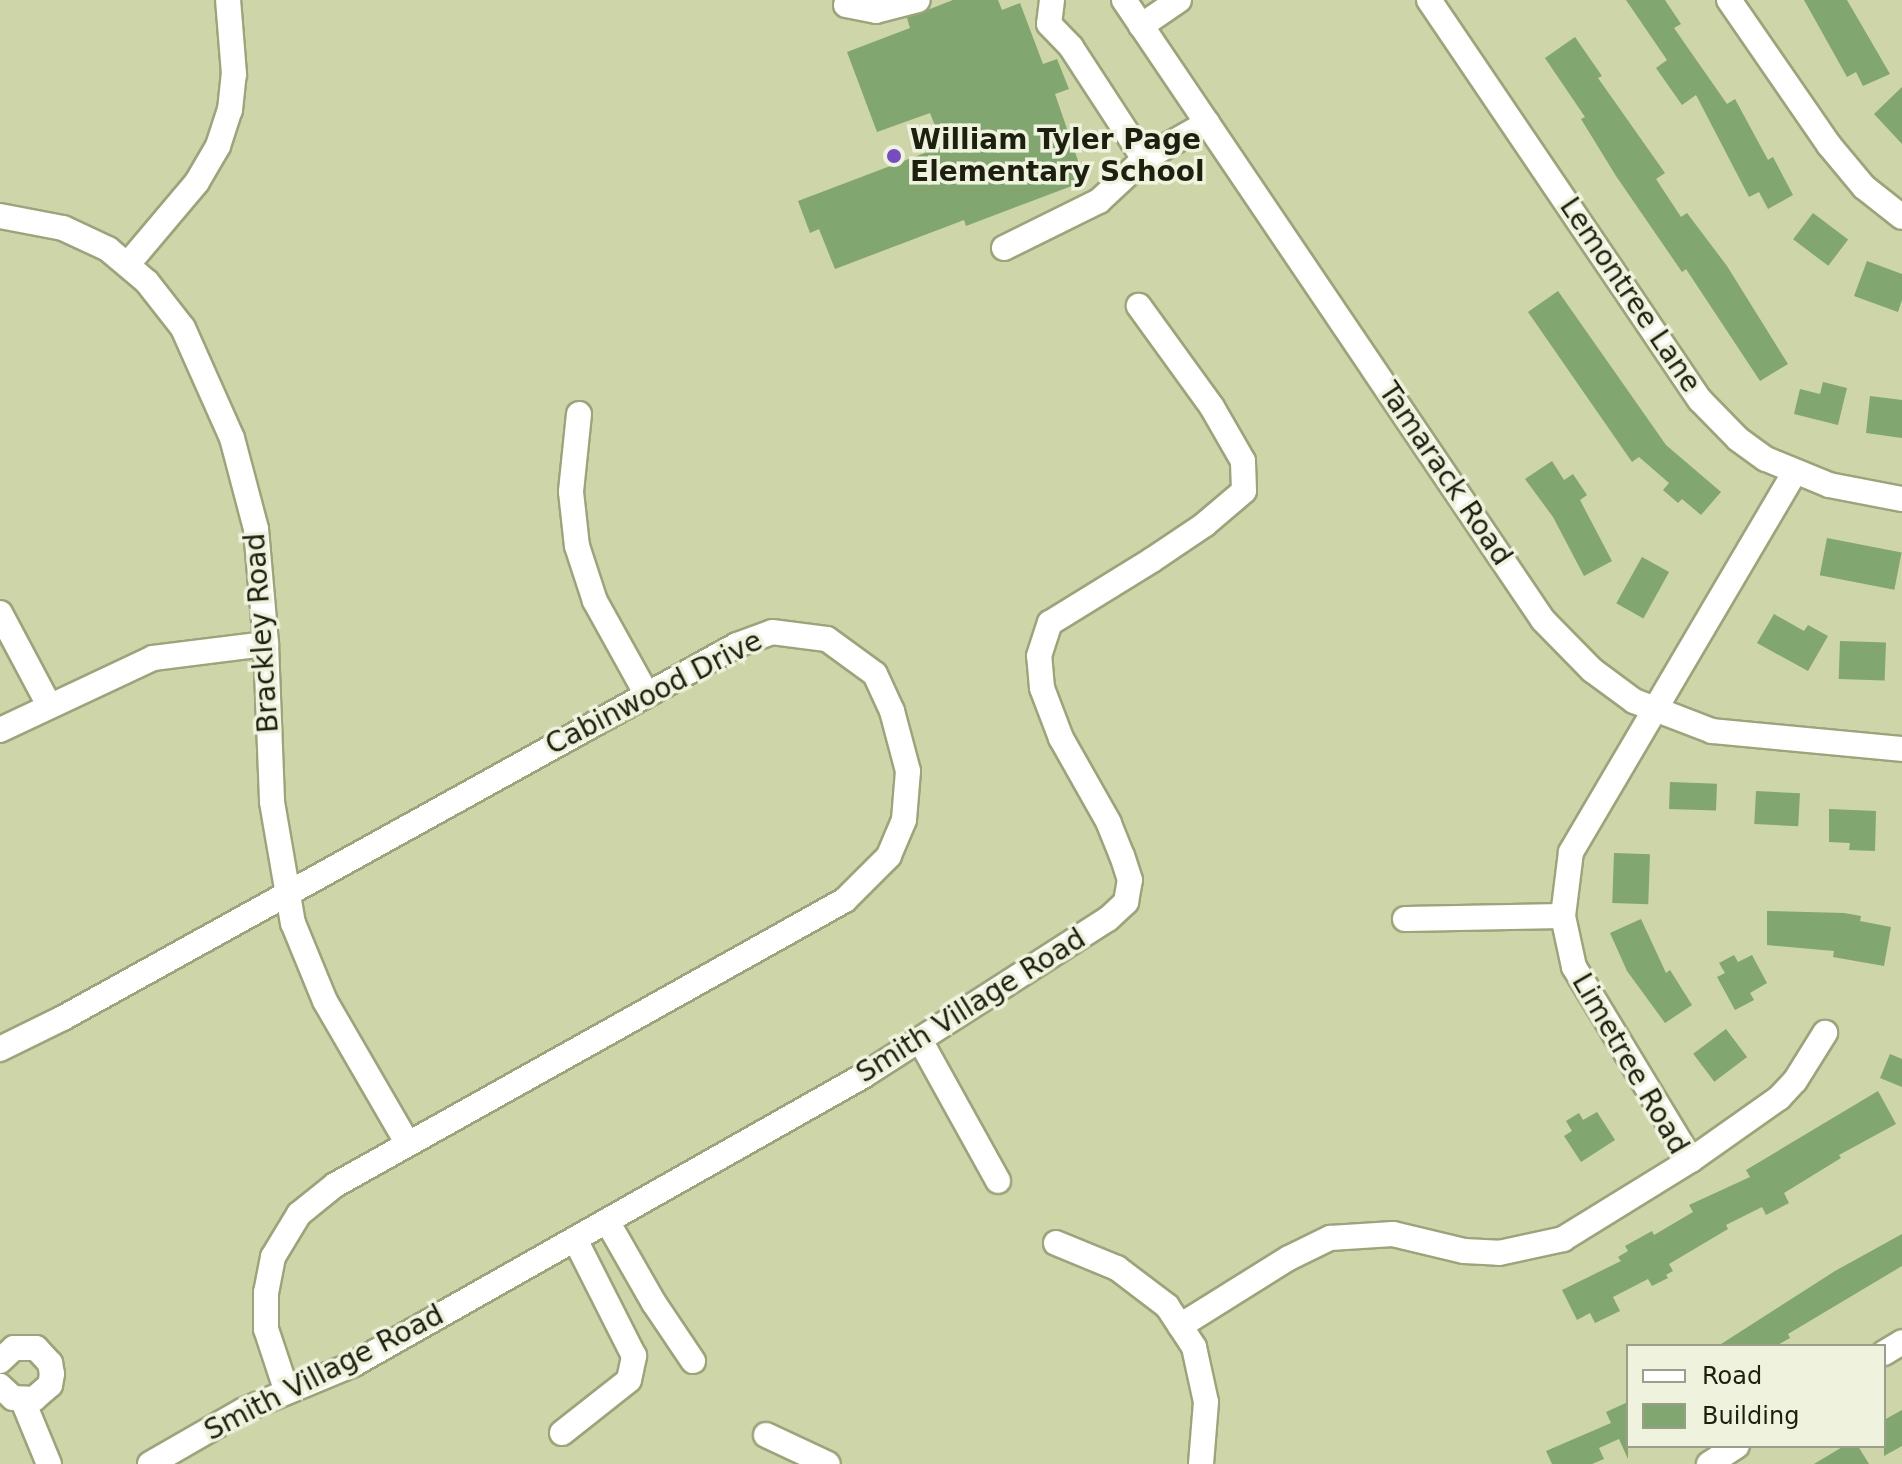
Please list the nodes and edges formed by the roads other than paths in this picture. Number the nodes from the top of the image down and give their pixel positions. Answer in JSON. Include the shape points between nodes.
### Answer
{"nodes":[{"id":1,"x":228,"y":0,"type":"edge"},
{"id":2,"x":918,"y":0,"type":"edge"},
{"id":3,"x":1052,"y":0,"type":"edge"},
{"id":4,"x":1124,"y":0,"type":"edge"},
{"id":5,"x":1179,"y":0,"type":"edge"},
{"id":6,"x":1429,"y":0,"type":"edge"},
{"id":7,"x":1729,"y":0,"type":"edge"},
{"id":8,"x":841,"y":2,"type":"edge"},
{"id":9,"x":1141,"y":26,"type":"junction"},
{"id":10,"x":1207,"y":123,"type":"junction"},
{"id":11,"x":1144,"y":159,"type":"junction"},
{"id":12,"x":0,"y":216,"type":"edge"},
{"id":13,"x":1902,"y":217,"type":"edge"},
{"id":14,"x":1004,"y":248,"type":"dead end"},
{"id":15,"x":128,"y":264,"type":"junction"},
{"id":16,"x":1139,"y":306,"type":"dead end"},
{"id":17,"x":579,"y":414,"type":"dead end"},
{"id":18,"x":1795,"y":472,"type":"junction"},
{"id":19,"x":1902,"y":499,"type":"edge"},
{"id":20,"x":0,"y":613,"type":"edge"},
{"id":21,"x":266,"y":644,"type":"junction"},
{"id":22,"x":646,"y":693,"type":"junction"},
{"id":23,"x":49,"y":705,"type":"junction"},
{"id":24,"x":1655,"y":710,"type":"junction"},
{"id":25,"x":0,"y":730,"type":"edge"},
{"id":26,"x":1902,"y":749,"type":"edge"},
{"id":27,"x":287,"y":894,"type":"junction"},
{"id":28,"x":1563,"y":916,"type":"junction"},
{"id":29,"x":1405,"y":919,"type":"dead end"},
{"id":30,"x":1825,"y":1033,"type":"dead end"},
{"id":31,"x":920,"y":1040,"type":"junction"},
{"id":32,"x":0,"y":1049,"type":"edge"},
{"id":33,"x":408,"y":1144,"type":"junction"},
{"id":34,"x":1691,"y":1160,"type":"junction"},
{"id":35,"x":998,"y":1181,"type":"dead end"},
{"id":36,"x":607,"y":1221,"type":"junction"},
{"id":37,"x":575,"y":1239,"type":"junction"},
{"id":38,"x":1056,"y":1243,"type":"dead end"},
{"id":39,"x":1180,"y":1326,"type":"junction"},
{"id":40,"x":0,"y":1361,"type":"edge"},
{"id":41,"x":693,"y":1361,"type":"dead end"},
{"id":42,"x":0,"y":1386,"type":"edge"},
{"id":43,"x":287,"y":1392,"type":"junction"},
{"id":44,"x":23,"y":1401,"type":"junction"},
{"id":45,"x":562,"y":1433,"type":"dead end"},
{"id":46,"x":766,"y":1435,"type":"dead end"},
{"id":47,"x":1734,"y":1448,"type":"edge"},
{"id":48,"x":49,"y":1464,"type":"edge"},
{"id":49,"x":150,"y":1464,"type":"edge"},
{"id":50,"x":828,"y":1464,"type":"edge"},
{"id":51,"x":1201,"y":1464,"type":"edge"},
{"id":52,"x":1709,"y":1464,"type":"edge"}],
"edges":[{"from":1,"to":15,"type":"street","via":[[234,74],[218,146],[197,182]]},
{"from":2,"to":8,"type":"street","via":[[876,11]]},
{"from":3,"to":11,"type":"street","via":[[1049,24],[1071,47]]},
{"from":4,"to":9,"type":"street","name":"Tamarack Road"},
{"from":5,"to":9,"type":"street"},
{"from":6,"to":18,"type":"street","name":"Lemontree Lane","via":[[1700,400],[1738,439]]},
{"from":7,"to":13,"type":"street","via":[[1829,145],[1864,187]]},
{"from":9,"to":10,"type":"street","name":"Tamarack Road"},
{"from":10,"to":11,"type":"street"},
{"from":10,"to":24,"type":"street","name":"Tamarack Road","via":[[1543,620],[1592,670]]},
{"from":11,"to":14,"type":"street","via":[[1099,201]]},
{"from":12,"to":15,"type":"street","name":"Brackley Road","via":[[63,228]]},
{"from":15,"to":21,"type":"street","name":"Brackley Road","via":[[183,328],[232,438],[256,529]]},
{"from":16,"to":31,"type":"street","name":"Smith Village Road","via":[[1212,407],[1243,461],[1244,491],[1165,552],[1050,623],[1039,656],[1042,688],[1061,738],[1122,856],[1130,880],[1126,902],[1108,919]]},
{"from":17,"to":22,"type":"street","via":[[571,492],[577,546],[595,601]]},
{"from":18,"to":19,"type":"street","name":"Lemontree Lane","via":[[1829,485]]},
{"from":18,"to":24,"type":"street","name":"Limetree Road"},
{"from":20,"to":23,"type":"street"},
{"from":21,"to":23,"type":"street","via":[[153,658]]},
{"from":21,"to":27,"type":"street","name":"Brackley Road","via":[[272,802]]},
{"from":22,"to":27,"type":"street","name":"Cabinwood Drive"},
{"from":22,"to":33,"type":"street","name":"Cabinwood Drive","via":[[772,632],[827,639],[855,657],[875,674],[892,711],[908,771],[904,820],[889,856],[845,900]]},
{"from":23,"to":25,"type":"street"},
{"from":24,"to":26,"type":"street","name":"Tamarack Road","via":[[1712,731]]},
{"from":24,"to":28,"type":"street","name":"Limetree Road","via":[[1571,852]]},
{"from":27,"to":32,"type":"street","name":"Cabinwood Drive"},
{"from":27,"to":33,"type":"street","name":"Brackley Road","via":[[293,923],[325,1001]]},
{"from":28,"to":29,"type":"street"},
{"from":28,"to":34,"type":"street","name":"Limetree Road","via":[[1574,967]]},
{"from":30,"to":34,"type":"street","via":[[1779,1098]]},
{"from":31,"to":35,"type":"street"},
{"from":31,"to":36,"type":"street","name":"Smith Village Road"},
{"from":33,"to":43,"type":"street","name":"Cabinwood Drive","via":[[335,1185],[299,1214],[273,1257],[266,1329]]},
{"from":34,"to":39,"type":"street","name":"Limetree Road","via":[[1563,1239],[1529,1248],[1464,1251],[1393,1234],[1330,1238]]},
{"from":36,"to":37,"type":"street","name":"Smith Village Road"},
{"from":36,"to":41,"type":"street"},
{"from":37,"to":43,"type":"street","name":"Smith Village Road","via":[[354,1364]]},
{"from":37,"to":45,"type":"street","via":[[634,1356],[629,1380]]},
{"from":38,"to":39,"type":"street","via":[[1117,1268],[1167,1306]]},
{"from":39,"to":51,"type":"street","via":[[1194,1347],[1206,1402]]},
{"from":40,"to":44,"type":"street","via":[[25,1346],[36,1348],[50,1363],[50,1385]]},
{"from":42,"to":44,"type":"street"},
{"from":43,"to":49,"type":"street","name":"Smith Village Road","via":[[244,1410]]},
{"from":44,"to":48,"type":"street"},
{"from":46,"to":50,"type":"street"},
{"from":47,"to":52,"type":"street"}]}
